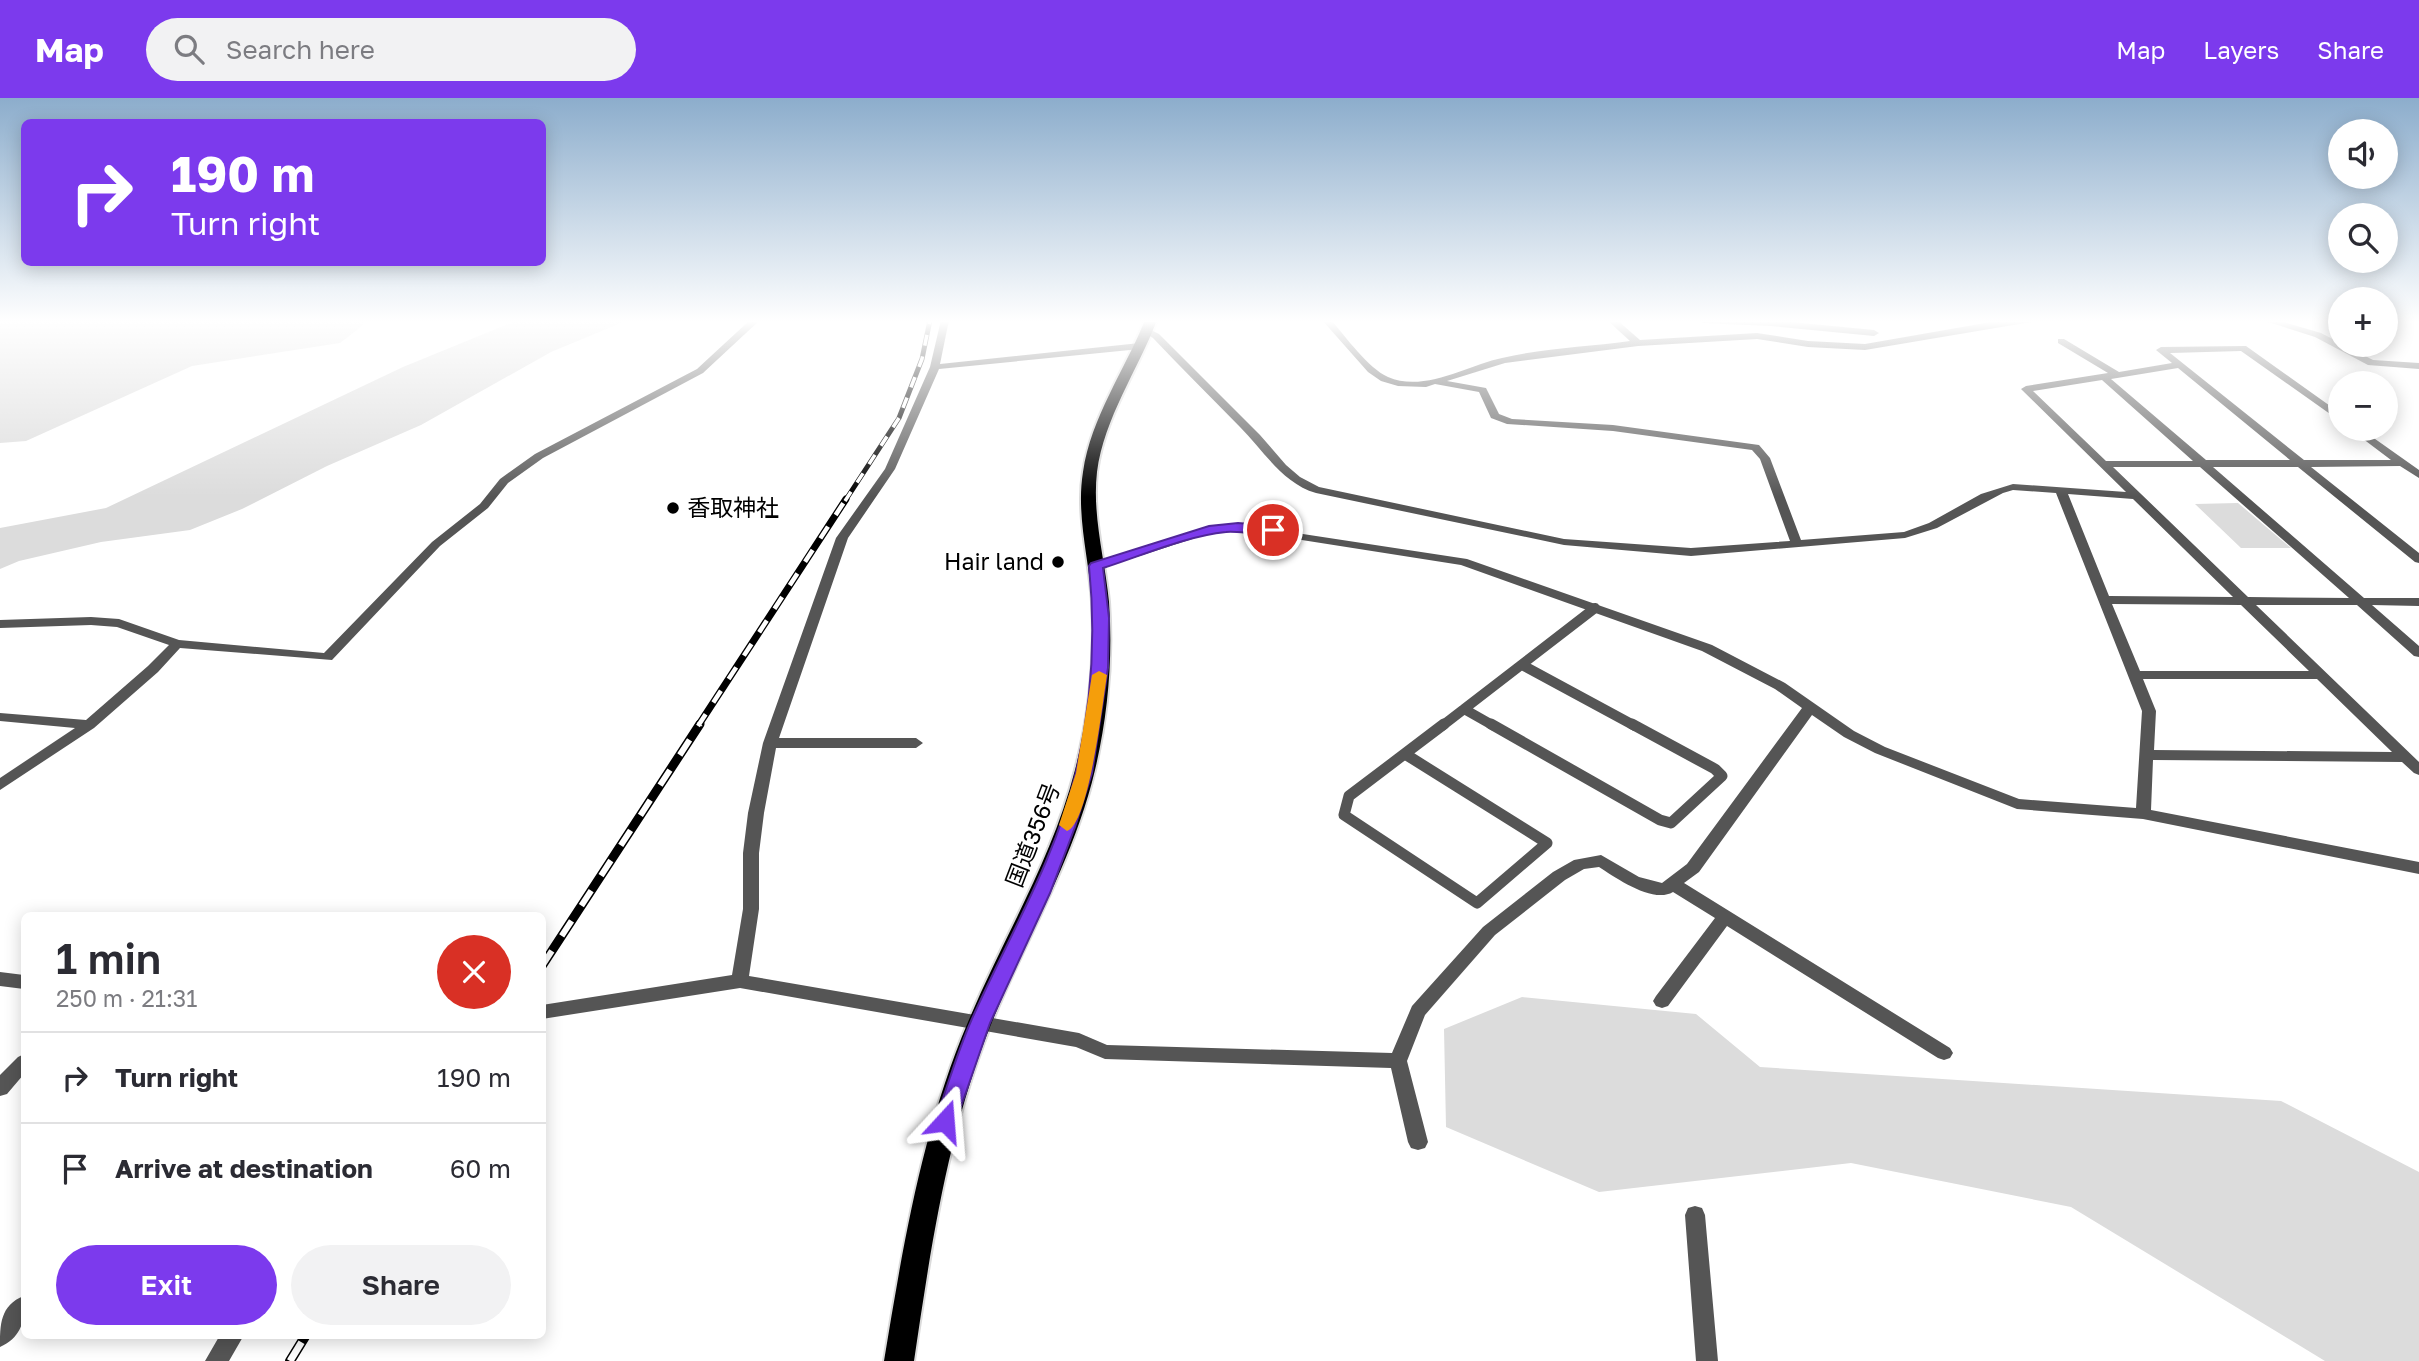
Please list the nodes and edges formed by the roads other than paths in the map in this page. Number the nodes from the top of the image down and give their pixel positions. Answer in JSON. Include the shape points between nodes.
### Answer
{"nodes":[{"id":1,"x":685,"y":379,"type":"edge"},
{"id":2,"x":930,"y":379,"type":"edge"},
{"id":3,"x":1124,"y":379,"type":"edge"},
{"id":4,"x":1198,"y":379,"type":"edge"},
{"id":5,"x":1384,"y":379,"type":"edge"},
{"id":6,"x":1445,"y":379,"type":"edge"},
{"id":7,"x":2091,"y":379,"type":"edge"},
{"id":8,"x":2106,"y":379,"type":"edge"},
{"id":9,"x":2197,"y":379,"type":"edge"},
{"id":10,"x":2286,"y":379,"type":"edge"},
{"id":11,"x":1435,"y":382,"type":"junction"},
{"id":12,"x":2328,"y":409,"type":"edge"},
{"id":13,"x":2372,"y":441,"type":"edge"},
{"id":14,"x":2303,"y":463,"type":"junction"},
{"id":15,"x":2403,"y":463,"type":"junction"},
{"id":16,"x":2104,"y":464,"type":"junction"},
{"id":17,"x":2204,"y":464,"type":"junction"},
{"id":18,"x":2419,"y":475,"type":"edge"},
{"id":19,"x":2060,"y":489,"type":"junction"},
{"id":20,"x":2136,"y":496,"type":"junction"},
{"id":21,"x":1797,"y":542,"type":"junction"},
{"id":22,"x":2419,"y":559,"type":"edge"},
{"id":23,"x":1096,"y":566,"type":"junction"},
{"id":24,"x":2104,"y":600,"type":"junction"},
{"id":25,"x":2243,"y":601,"type":"junction"},
{"id":26,"x":2360,"y":601,"type":"junction"},
{"id":27,"x":2419,"y":602,"type":"edge"},
{"id":28,"x":1595,"y":608,"type":"junction"},
{"id":29,"x":0,"y":624,"type":"edge"},
{"id":30,"x":177,"y":644,"type":"junction"},
{"id":31,"x":2419,"y":653,"type":"edge"},
{"id":32,"x":1524,"y":666,"type":"junction"},
{"id":33,"x":2135,"y":675,"type":"junction"},
{"id":34,"x":2321,"y":675,"type":"junction"},
{"id":35,"x":1811,"y":706,"type":"junction"},
{"id":36,"x":1464,"y":709,"type":"junction"},
{"id":37,"x":0,"y":717,"type":"edge"},
{"id":38,"x":89,"y":725,"type":"junction"},
{"id":39,"x":770,"y":743,"type":"junction"},
{"id":40,"x":916,"y":743,"type":"dead end"},
{"id":41,"x":1405,"y":754,"type":"junction"},
{"id":42,"x":2148,"y":755,"type":"junction"},
{"id":43,"x":2405,"y":757,"type":"junction"},
{"id":44,"x":2419,"y":770,"type":"edge"},
{"id":45,"x":0,"y":785,"type":"edge"},
{"id":46,"x":2143,"y":814,"type":"junction"},
{"id":47,"x":2419,"y":867,"type":"edge"},
{"id":48,"x":1673,"y":884,"type":"junction"},
{"id":49,"x":1725,"y":917,"type":"junction"},
{"id":50,"x":0,"y":979,"type":"edge"},
{"id":51,"x":740,"y":981,"type":"junction"},
{"id":52,"x":21,"y":982,"type":"edge"},
{"id":53,"x":1662,"y":1001,"type":"dead end"},
{"id":54,"x":546,"y":1011,"type":"edge"},
{"id":55,"x":980,"y":1023,"type":"junction"},
{"id":56,"x":1944,"y":1053,"type":"dead end"},
{"id":57,"x":1398,"y":1060,"type":"junction"},
{"id":58,"x":21,"y":1065,"type":"edge"},
{"id":59,"x":0,"y":1088,"type":"edge"},
{"id":60,"x":1418,"y":1142,"type":"dead end"},
{"id":61,"x":1695,"y":1215,"type":"dead end"},
{"id":62,"x":21,"y":1310,"type":"edge"},
{"id":63,"x":0,"y":1336,"type":"edge"},
{"id":64,"x":230,"y":1339,"type":"edge"},
{"id":65,"x":216,"y":1361,"type":"edge"},
{"id":66,"x":899,"y":1361,"type":"edge"},
{"id":67,"x":1707,"y":1361,"type":"edge"}],
"edges":[{"from":1,"to":30,"type":"street","via":[[514,473],[484,506],[436,544],[327,657]]},
{"from":2,"to":39,"type":"street","via":[[890,469],[842,538]]},
{"from":3,"to":23,"type":"highway","name":"国道356号","via":[[1093,454],[1090,513]]},
{"from":4,"to":21,"type":"street","via":[[1282,470],[1316,490],[1564,542],[1690,552]]},
{"from":5,"to":11,"type":"street"},
{"from":6,"to":11,"type":"street"},
{"from":7,"to":16,"type":"street","via":[[2026,389]]},
{"from":8,"to":17,"type":"street"},
{"from":9,"to":14,"type":"street"},
{"from":10,"to":12,"type":"street"},
{"from":11,"to":21,"type":"street","via":[[1483,390],[1495,416],[1511,422],[1613,428],[1755,447],[1765,458]]},
{"from":13,"to":15,"type":"street"},
{"from":14,"to":15,"type":"street"},
{"from":14,"to":17,"type":"street"},
{"from":14,"to":22,"type":"street"},
{"from":15,"to":18,"type":"street"},
{"from":16,"to":17,"type":"street"},
{"from":16,"to":20,"type":"street"},
{"from":17,"to":26,"type":"street"},
{"from":19,"to":20,"type":"street"},
{"from":19,"to":21,"type":"street","via":[[1999,489],[1905,535]]},
{"from":19,"to":24,"type":"street"},
{"from":20,"to":25,"type":"street"},
{"from":23,"to":28,"type":"street","via":[[1213,529],[1238,527],[1463,562]]},
{"from":23,"to":55,"type":"highway","name":"国道356号","via":[[1100,668],[1084,773],[1041,893]]},
{"from":24,"to":25,"type":"street"},
{"from":24,"to":33,"type":"street"},
{"from":25,"to":26,"type":"street"},
{"from":25,"to":34,"type":"street"},
{"from":26,"to":27,"type":"street"},
{"from":26,"to":31,"type":"street"},
{"from":28,"to":32,"type":"lane"},
{"from":28,"to":35,"type":"street","via":[[1707,648]]},
{"from":29,"to":30,"type":"street","via":[[119,623]]},
{"from":30,"to":38,"type":"street"},
{"from":32,"to":36,"type":"lane"},
{"from":32,"to":36,"type":"lane","via":[[1722,776],[1671,823]]},
{"from":33,"to":34,"type":"street"},
{"from":33,"to":42,"type":"street","via":[[2149,711]]},
{"from":34,"to":43,"type":"street"},
{"from":35,"to":46,"type":"street","via":[[1880,750],[2017,804]]},
{"from":35,"to":48,"type":"street","via":[[1693,869]]},
{"from":36,"to":41,"type":"lane"},
{"from":37,"to":38,"type":"street"},
{"from":38,"to":45,"type":"street"},
{"from":39,"to":40,"type":"street"},
{"from":39,"to":51,"type":"street","via":[[756,813],[751,909]]},
{"from":41,"to":41,"type":"lane","via":[[1349,796],[1344,815],[1477,903],[1547,843]]},
{"from":42,"to":43,"type":"street"},
{"from":42,"to":46,"type":"street"},
{"from":43,"to":44,"type":"street"},
{"from":46,"to":47,"type":"street"},
{"from":48,"to":49,"type":"street"},
{"from":48,"to":57,"type":"street","via":[[1665,890],[1634,882],[1601,861],[1580,864],[1559,876],[1489,931],[1418,1012]]},
{"from":49,"to":53,"type":"street"},
{"from":49,"to":56,"type":"street"},
{"from":50,"to":52,"type":"street"},
{"from":51,"to":54,"type":"street"},
{"from":51,"to":55,"type":"street"},
{"from":55,"to":57,"type":"street","via":[[1079,1040],[1105,1052]]},
{"from":55,"to":66,"type":"highway","name":"国道356号","via":[[945,1121]]},
{"from":57,"to":60,"type":"street"},
{"from":58,"to":59,"type":"street"},
{"from":61,"to":67,"type":"street"},
{"from":62,"to":63,"type":"street"},
{"from":64,"to":65,"type":"street"}]}
